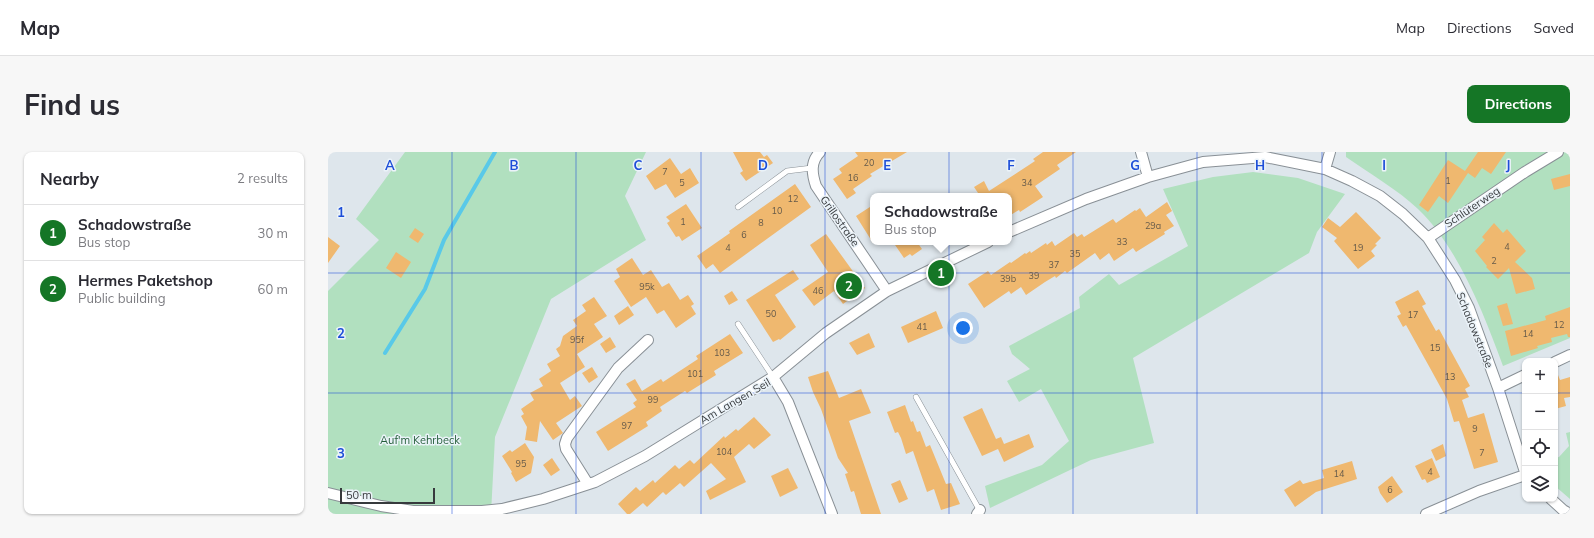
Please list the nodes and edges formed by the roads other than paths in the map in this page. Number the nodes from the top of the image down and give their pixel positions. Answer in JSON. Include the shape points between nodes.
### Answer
{"nodes":[{"id":1,"x":820,"y":152,"type":"edge"},
{"id":2,"x":1141,"y":152,"type":"edge"},
{"id":3,"x":1330,"y":152,"type":"edge"},
{"id":4,"x":1558,"y":152,"type":"edge"},
{"id":5,"x":812,"y":168,"type":"junction"},
{"id":6,"x":1325,"y":169,"type":"junction"},
{"id":7,"x":1148,"y":177,"type":"junction"},
{"id":8,"x":738,"y":207,"type":"dead end"},
{"id":9,"x":1012,"y":231,"type":"edge"},
{"id":10,"x":1428,"y":238,"type":"junction"},
{"id":11,"x":982,"y":245,"type":"edge"},
{"id":12,"x":887,"y":291,"type":"junction"},
{"id":13,"x":738,"y":324,"type":"dead end"},
{"id":14,"x":648,"y":340,"type":"dead end"},
{"id":15,"x":1570,"y":355,"type":"edge"},
{"id":16,"x":1558,"y":361,"type":"edge"},
{"id":17,"x":773,"y":377,"type":"junction"},
{"id":18,"x":1522,"y":377,"type":"edge"},
{"id":19,"x":1498,"y":388,"type":"junction"},
{"id":20,"x":916,"y":397,"type":"dead end"},
{"id":21,"x":1523,"y":466,"type":"edge"},
{"id":22,"x":1522,"y":476,"type":"edge"},
{"id":23,"x":588,"y":484,"type":"junction"},
{"id":24,"x":328,"y":493,"type":"edge"},
{"id":25,"x":1554,"y":502,"type":"edge"},
{"id":26,"x":502,"y":512,"type":"edge"},
{"id":27,"x":979,"y":513,"type":"edge"},
{"id":28,"x":832,"y":514,"type":"edge"},
{"id":29,"x":1426,"y":514,"type":"edge"},
{"id":30,"x":1570,"y":514,"type":"edge"}],
"edges":[{"from":1,"to":5,"type":"street"},
{"from":2,"to":7,"type":"street"},
{"from":3,"to":6,"type":"street"},
{"from":4,"to":10,"type":"street","name":"Schlüterweg"},
{"from":5,"to":8,"type":"lane","via":[[787,171]]},
{"from":5,"to":12,"type":"street","name":"Grillostraße","via":[[816,186]]},
{"from":6,"to":7,"type":"street","name":"Schadowstraße","via":[[1265,157],[1202,162]]},
{"from":6,"to":10,"type":"street","name":"Schadowstraße","via":[[1380,196],[1404,214]]},
{"from":7,"to":9,"type":"street","name":"Schadowstraße","via":[[1074,204]]},
{"from":10,"to":19,"type":"street","name":"Schadowstraße","via":[[1455,280],[1469,308]]},
{"from":11,"to":12,"type":"street"},
{"from":12,"to":17,"type":"street","via":[[826,333]]},
{"from":13,"to":17,"type":"lane"},
{"from":14,"to":23,"type":"street","via":[[618,368],[567,438],[566,449]]},
{"from":15,"to":16,"type":"street"},
{"from":17,"to":23,"type":"street","name":"Am Langen Seil","via":[[645,456]]},
{"from":17,"to":28,"type":"street","name":"Am Langen Seil","via":[[788,402]]},
{"from":18,"to":19,"type":"street"},
{"from":19,"to":21,"type":"street","name":"Schadowstraße"},
{"from":20,"to":27,"type":"lane"},
{"from":22,"to":29,"type":"street"},
{"from":23,"to":26,"type":"street","name":"Am Langen Seil"},
{"from":24,"to":26,"type":"street","name":"Am Langen Seil","via":[[413,511]]},
{"from":25,"to":30,"type":"street"}]}
